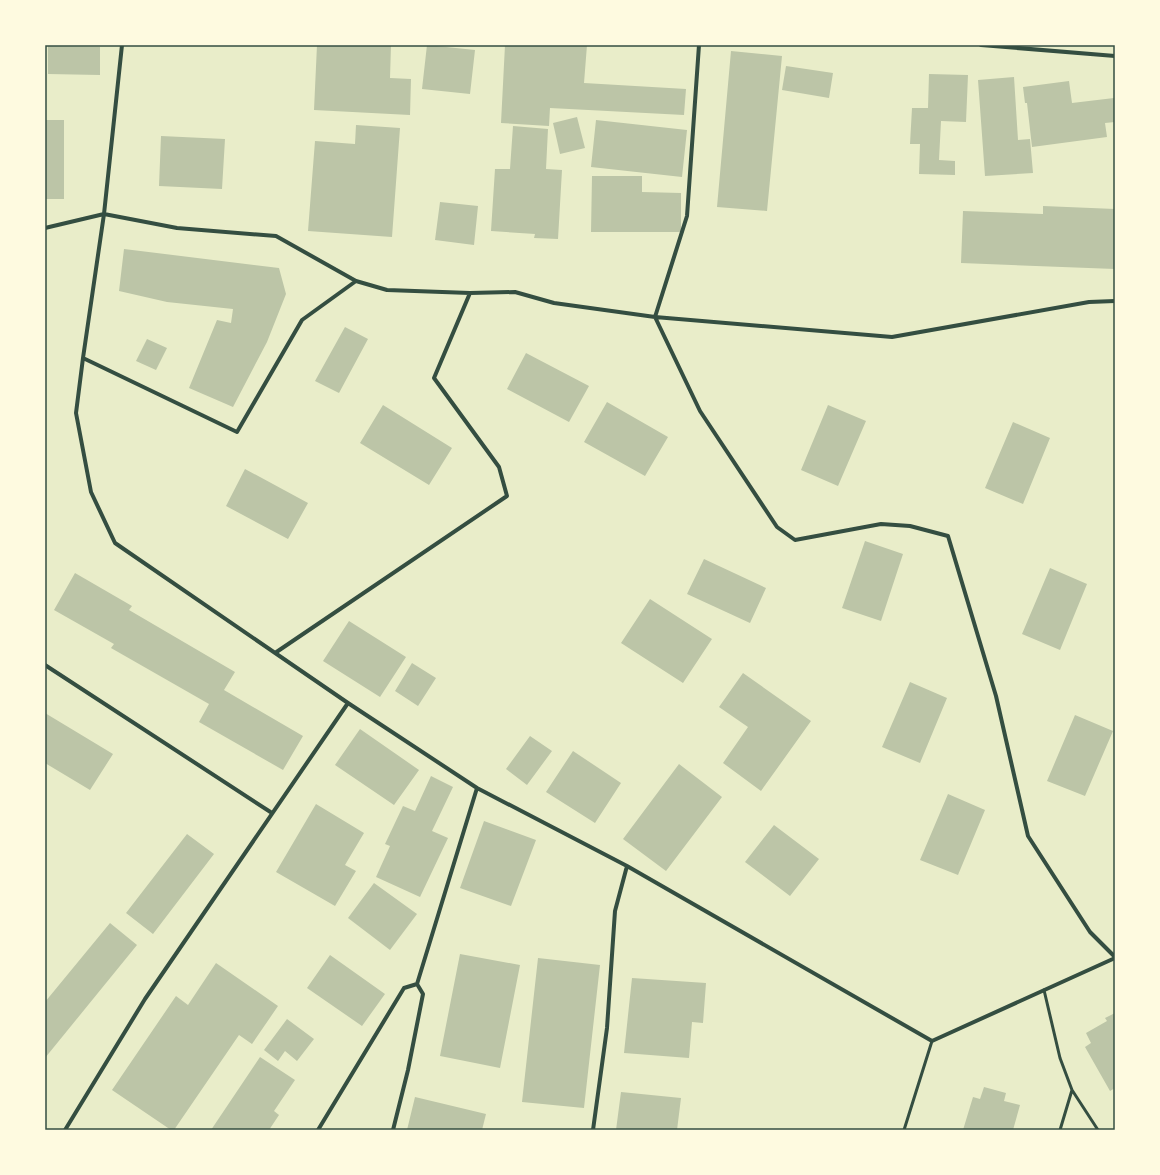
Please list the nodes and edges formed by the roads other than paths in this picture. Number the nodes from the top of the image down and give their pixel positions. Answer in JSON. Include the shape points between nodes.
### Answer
{"nodes":[{"id":1,"x":122,"y":45,"type":"edge"},
{"id":2,"x":699,"y":45,"type":"edge"},
{"id":3,"x":981,"y":45,"type":"edge"},
{"id":4,"x":1115,"y":56,"type":"edge"},
{"id":5,"x":104,"y":214,"type":"junction"},
{"id":6,"x":45,"y":228,"type":"edge"},
{"id":7,"x":356,"y":281,"type":"junction"},
{"id":8,"x":470,"y":293,"type":"junction"},
{"id":9,"x":1115,"y":301,"type":"edge"},
{"id":10,"x":655,"y":316,"type":"junction"},
{"id":11,"x":82,"y":358,"type":"junction"},
{"id":12,"x":275,"y":653,"type":"junction"},
{"id":13,"x":45,"y":665,"type":"edge"},
{"id":14,"x":348,"y":703,"type":"junction"},
{"id":15,"x":477,"y":788,"type":"junction"},
{"id":16,"x":272,"y":813,"type":"junction"},
{"id":17,"x":627,"y":866,"type":"junction"},
{"id":18,"x":1115,"y":957,"type":"edge"},
{"id":19,"x":417,"y":984,"type":"junction"},
{"id":20,"x":1044,"y":990,"type":"junction"},
{"id":21,"x":932,"y":1041,"type":"junction"},
{"id":22,"x":1072,"y":1090,"type":"junction"},
{"id":23,"x":66,"y":1130,"type":"edge"},
{"id":24,"x":318,"y":1130,"type":"edge"},
{"id":25,"x":393,"y":1130,"type":"edge"},
{"id":26,"x":593,"y":1130,"type":"edge"},
{"id":27,"x":904,"y":1130,"type":"edge"},
{"id":28,"x":1060,"y":1130,"type":"edge"},
{"id":29,"x":1098,"y":1130,"type":"edge"}],
"edges":[{"from":1,"to":5,"type":"street"},
{"from":2,"to":10,"type":"street","via":[[688,216]]},
{"from":3,"to":4,"type":"street"},
{"from":5,"to":6,"type":"street"},
{"from":5,"to":7,"type":"street","via":[[177,228],[276,236]]},
{"from":5,"to":11,"type":"street"},
{"from":7,"to":8,"type":"street","via":[[387,290]]},
{"from":7,"to":11,"type":"street","via":[[302,320],[237,432]]},
{"from":8,"to":10,"type":"street","via":[[515,292],[554,303]]},
{"from":8,"to":12,"type":"street","via":[[434,378],[499,467],[507,496]]},
{"from":9,"to":10,"type":"street","via":[[1089,302],[892,337]]},
{"from":10,"to":18,"type":"street","via":[[700,411],[777,528],[795,540],[881,524],[910,526],[948,536],[996,696],[1028,836],[1090,932]]},
{"from":11,"to":12,"type":"street","via":[[76,413],[91,492],[115,543]]},
{"from":12,"to":14,"type":"street"},
{"from":13,"to":16,"type":"street"},
{"from":14,"to":15,"type":"street"},
{"from":14,"to":16,"type":"street"},
{"from":15,"to":17,"type":"street"},
{"from":15,"to":19,"type":"street"},
{"from":16,"to":23,"type":"street","via":[[145,999]]},
{"from":17,"to":21,"type":"street"},
{"from":17,"to":26,"type":"street","via":[[615,911],[607,1028]]},
{"from":18,"to":20,"type":"street"},
{"from":19,"to":24,"type":"street","via":[[404,988]]},
{"from":19,"to":25,"type":"street","via":[[423,994]]},
{"from":20,"to":21,"type":"street"},
{"from":20,"to":22,"type":"lane","via":[[1060,1058]]},
{"from":21,"to":27,"type":"lane"},
{"from":22,"to":28,"type":"lane"},
{"from":22,"to":29,"type":"lane"}]}
